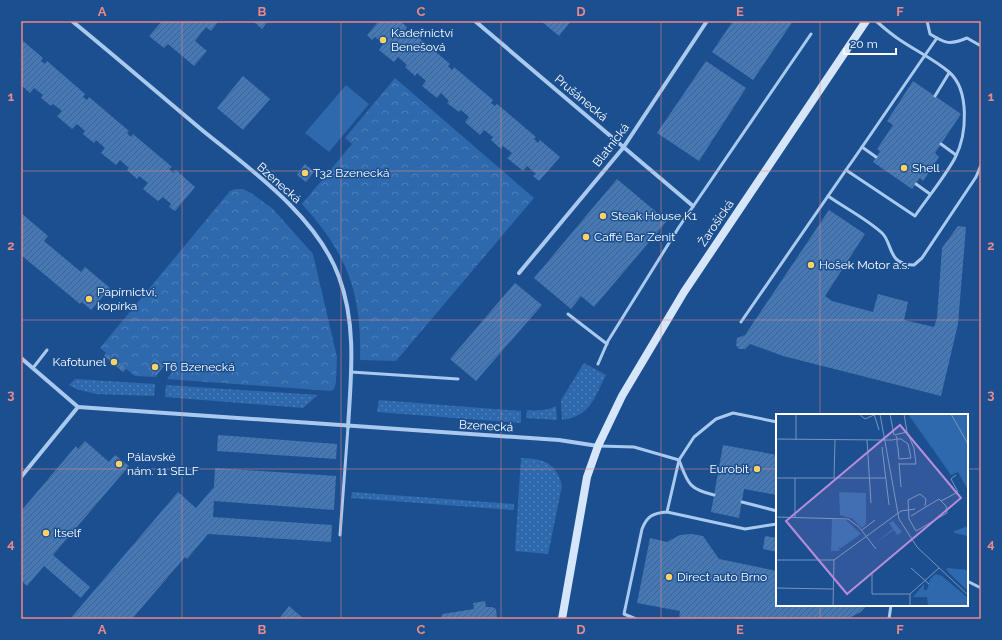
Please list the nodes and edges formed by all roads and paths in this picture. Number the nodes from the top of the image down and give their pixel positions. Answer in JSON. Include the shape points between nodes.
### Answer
{"nodes":[{"id":1,"x":72,"y":21,"type":"edge"},
{"id":2,"x":475,"y":21,"type":"edge"},
{"id":3,"x":706,"y":21,"type":"edge"},
{"id":4,"x":866,"y":21,"type":"edge"},
{"id":5,"x":876,"y":21,"type":"edge"},
{"id":6,"x":927,"y":21,"type":"edge"},
{"id":7,"x":811,"y":34,"type":"dead end"},
{"id":8,"x":937,"y":38,"type":"junction"},
{"id":9,"x":981,"y":46,"type":"edge"},
{"id":10,"x":924,"y":56,"type":"junction"},
{"id":11,"x":950,"y":72,"type":"junction"},
{"id":12,"x":934,"y":96,"type":"dead end"},
{"id":13,"x":888,"y":108,"type":"junction"},
{"id":14,"x":893,"y":111,"type":"dead end"},
{"id":15,"x":941,"y":144,"type":"dead end"},
{"id":16,"x":862,"y":147,"type":"junction"},
{"id":17,"x":624,"y":148,"type":"junction"},
{"id":18,"x":956,"y":155,"type":"junction"},
{"id":19,"x":876,"y":157,"type":"dead end"},
{"id":20,"x":981,"y":165,"type":"edge"},
{"id":21,"x":846,"y":170,"type":"junction"},
{"id":22,"x":916,"y":184,"type":"dead end"},
{"id":23,"x":930,"y":194,"type":"junction"},
{"id":24,"x":828,"y":196,"type":"junction"},
{"id":25,"x":693,"y":206,"type":"junction"},
{"id":26,"x":519,"y":273,"type":"dead end"},
{"id":27,"x":568,"y":314,"type":"dead end"},
{"id":28,"x":741,"y":322,"type":"dead end"},
{"id":29,"x":607,"y":344,"type":"junction"},
{"id":30,"x":47,"y":350,"type":"dead end"},
{"id":31,"x":21,"y":358,"type":"edge"},
{"id":32,"x":598,"y":364,"type":"dead end"},
{"id":33,"x":33,"y":368,"type":"junction"},
{"id":34,"x":351,"y":372,"type":"junction"},
{"id":35,"x":458,"y":380,"type":"dead end"},
{"id":36,"x":78,"y":407,"type":"junction"},
{"id":37,"x":776,"y":422,"type":"edge"},
{"id":38,"x":348,"y":427,"type":"junction"},
{"id":39,"x":598,"y":446,"type":"junction"},
{"id":40,"x":679,"y":460,"type":"junction"},
{"id":41,"x":21,"y":478,"type":"edge"},
{"id":42,"x":714,"y":495,"type":"dead end"},
{"id":43,"x":742,"y":502,"type":"dead end"},
{"id":44,"x":776,"y":511,"type":"edge"},
{"id":45,"x":667,"y":512,"type":"junction"},
{"id":46,"x":776,"y":524,"type":"edge"},
{"id":47,"x":340,"y":535,"type":"dead end"},
{"id":48,"x":968,"y":582,"type":"edge"},
{"id":49,"x":981,"y":588,"type":"edge"},
{"id":50,"x":891,"y":606,"type":"edge"},
{"id":51,"x":562,"y":619,"type":"edge"},
{"id":52,"x":636,"y":619,"type":"edge"},
{"id":53,"x":889,"y":619,"type":"edge"}],
"edges":[{"from":1,"to":34,"type":"street","name":"Bzenecká","via":[[246,166],[303,219],[330,256],[345,295],[350,320]]},
{"from":2,"to":17,"type":"street","name":"Prušánecká"},
{"from":3,"to":17,"type":"street","name":"Blatnická"},
{"from":4,"to":39,"type":"main road","name":"Žarošická","via":[[664,323],[622,396]]},
{"from":5,"to":10,"type":"lane"},
{"from":6,"to":8,"type":"lane","via":[[930,34]]},
{"from":7,"to":25,"type":"lane"},
{"from":8,"to":9,"type":"lane","via":[[942,42],[953,43],[967,38]]},
{"from":8,"to":10,"type":"lane"},
{"from":10,"to":11,"type":"lane"},
{"from":10,"to":13,"type":"lane"},
{"from":11,"to":12,"type":"lane"},
{"from":11,"to":18,"type":"lane","via":[[959,87],[965,113]]},
{"from":13,"to":14,"type":"lane"},
{"from":13,"to":16,"type":"lane"},
{"from":15,"to":18,"type":"lane"},
{"from":16,"to":19,"type":"lane"},
{"from":16,"to":21,"type":"lane"},
{"from":17,"to":25,"type":"street","name":"Prušánecká"},
{"from":17,"to":26,"type":"street","name":"Blatnická"},
{"from":18,"to":23,"type":"lane"},
{"from":20,"to":24,"type":"lane","via":[[976,177],[922,258],[914,265],[906,265],[891,254],[884,234]]},
{"from":21,"to":23,"type":"lane","via":[[915,216]]},
{"from":21,"to":24,"type":"lane"},
{"from":22,"to":23,"type":"lane"},
{"from":24,"to":28,"type":"lane"},
{"from":25,"to":29,"type":"lane"},
{"from":27,"to":29,"type":"lane"},
{"from":29,"to":32,"type":"lane"},
{"from":30,"to":33,"type":"lane"},
{"from":31,"to":33,"type":"street"},
{"from":33,"to":36,"type":"street"},
{"from":34,"to":35,"type":"lane"},
{"from":34,"to":38,"type":"street","name":"Bzenecká"},
{"from":36,"to":38,"type":"street","name":"Bzenecká"},
{"from":36,"to":41,"type":"street"},
{"from":37,"to":40,"type":"lane","via":[[733,413],[723,415],[694,437]]},
{"from":38,"to":39,"type":"street","name":"Bzenecká","via":[[559,440]]},
{"from":38,"to":47,"type":"lane"},
{"from":39,"to":40,"type":"lane","via":[[634,447]]},
{"from":39,"to":51,"type":"main road","name":"Žarošická","via":[[583,491]]},
{"from":40,"to":42,"type":"lane","via":[[687,480],[698,491]]},
{"from":40,"to":45,"type":"lane"},
{"from":43,"to":44,"type":"lane"},
{"from":45,"to":46,"type":"lane","via":[[746,529]]},
{"from":45,"to":52,"type":"lane","via":[[651,515],[642,529],[624,614]]},
{"from":48,"to":49,"type":"lane"},
{"from":50,"to":53,"type":"lane"}]}
